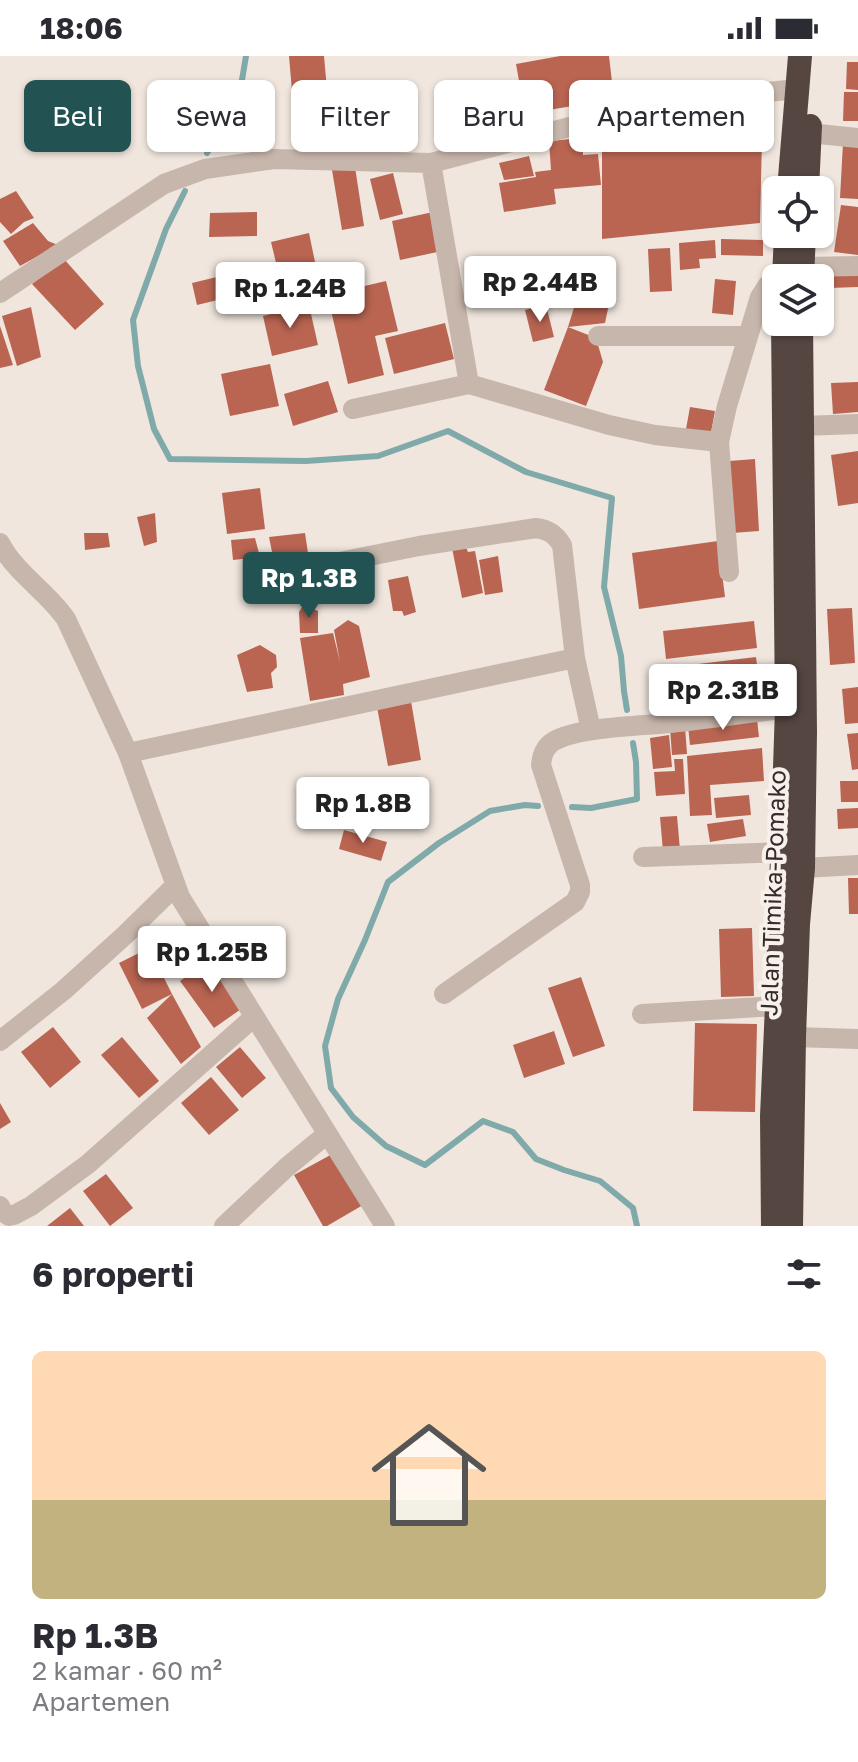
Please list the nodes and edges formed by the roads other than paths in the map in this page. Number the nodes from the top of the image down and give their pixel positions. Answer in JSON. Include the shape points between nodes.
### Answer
{"nodes":[{"id":1,"x":800,"y":56,"type":"edge"},
{"id":2,"x":816,"y":56,"type":"edge"},
{"id":3,"x":797,"y":89,"type":"junction"},
{"id":4,"x":809,"y":133,"type":"junction"},
{"id":5,"x":858,"y":138,"type":"edge"},
{"id":6,"x":431,"y":163,"type":"junction"},
{"id":7,"x":790,"y":176,"type":"edge"},
{"id":8,"x":807,"y":176,"type":"edge"},
{"id":9,"x":858,"y":266,"type":"edge"},
{"id":10,"x":834,"y":269,"type":"edge"},
{"id":11,"x":0,"y":293,"type":"edge"},
{"id":12,"x":762,"y":293,"type":"edge"},
{"id":13,"x":598,"y":336,"type":"dead end"},
{"id":14,"x":747,"y":336,"type":"junction"},
{"id":15,"x":783,"y":336,"type":"edge"},
{"id":16,"x":801,"y":336,"type":"edge"},
{"id":17,"x":469,"y":384,"type":"junction"},
{"id":18,"x":353,"y":409,"type":"dead end"},
{"id":19,"x":858,"y":424,"type":"edge"},
{"id":20,"x":802,"y":426,"type":"junction"},
{"id":21,"x":719,"y":442,"type":"junction"},
{"id":22,"x":0,"y":543,"type":"edge"},
{"id":23,"x":289,"y":572,"type":"dead end"},
{"id":24,"x":729,"y":572,"type":"dead end"},
{"id":25,"x":575,"y":658,"type":"junction"},
{"id":26,"x":787,"y":708,"type":"junction"},
{"id":27,"x":591,"y":730,"type":"junction"},
{"id":28,"x":128,"y":753,"type":"junction"},
{"id":29,"x":782,"y":852,"type":"junction"},
{"id":30,"x":643,"y":857,"type":"dead end"},
{"id":31,"x":858,"y":865,"type":"edge"},
{"id":32,"x":803,"y":868,"type":"junction"},
{"id":33,"x":176,"y":885,"type":"junction"},
{"id":34,"x":444,"y":994,"type":"dead end"},
{"id":35,"x":777,"y":1006,"type":"junction"},
{"id":36,"x":642,"y":1014,"type":"dead end"},
{"id":37,"x":254,"y":1017,"type":"junction"},
{"id":38,"x":794,"y":1037,"type":"junction"},
{"id":39,"x":858,"y":1039,"type":"edge"},
{"id":40,"x":0,"y":1041,"type":"edge"},
{"id":41,"x":327,"y":1134,"type":"junction"},
{"id":42,"x":11,"y":1216,"type":"edge"},
{"id":43,"x":224,"y":1226,"type":"edge"},
{"id":44,"x":385,"y":1226,"type":"edge"},
{"id":45,"x":773,"y":1226,"type":"edge"},
{"id":46,"x":791,"y":1226,"type":"edge"}],
"edges":[{"from":1,"to":3,"type":"highway"},
{"from":2,"to":4,"type":"highway"},
{"from":3,"to":6,"type":"street","via":[[604,109],[585,123]]},
{"from":3,"to":7,"type":"highway"},
{"from":4,"to":5,"type":"street"},
{"from":4,"to":8,"type":"highway"},
{"from":6,"to":11,"type":"street","via":[[274,159],[205,169],[164,184]]},
{"from":6,"to":17,"type":"street"},
{"from":9,"to":10,"type":"street"},
{"from":12,"to":14,"type":"street"},
{"from":13,"to":14,"type":"street"},
{"from":14,"to":21,"type":"street"},
{"from":15,"to":26,"type":"highway","name":"Jalan Timika-Pomako"},
{"from":16,"to":20,"type":"highway","name":"Jalan Timika-Pomako"},
{"from":17,"to":18,"type":"street"},
{"from":17,"to":21,"type":"street","via":[[609,425]]},
{"from":19,"to":20,"type":"street"},
{"from":20,"to":32,"type":"highway","name":"Jalan Timika-Pomako"},
{"from":21,"to":24,"type":"street"},
{"from":22,"to":28,"type":"street","via":[[66,619]]},
{"from":23,"to":25,"type":"street","via":[[419,546],[546,530],[562,545]]},
{"from":25,"to":27,"type":"street"},
{"from":25,"to":28,"type":"street"},
{"from":26,"to":27,"type":"street"},
{"from":26,"to":29,"type":"highway","name":"Jalan Timika-Pomako"},
{"from":27,"to":34,"type":"street","via":[[550,743],[541,765],[580,885],[575,902]]},
{"from":28,"to":33,"type":"street"},
{"from":29,"to":30,"type":"street"},
{"from":29,"to":35,"type":"highway","name":"Jalan Timika-Pomako"},
{"from":31,"to":32,"type":"street"},
{"from":32,"to":38,"type":"highway","name":"Jalan Timika-Pomako"},
{"from":33,"to":37,"type":"street"},
{"from":33,"to":40,"type":"street","via":[[63,991]]},
{"from":35,"to":36,"type":"street"},
{"from":35,"to":45,"type":"highway","name":"Jalan Timika-Pomako"},
{"from":37,"to":41,"type":"street"},
{"from":37,"to":42,"type":"street","via":[[88,1164]]},
{"from":38,"to":39,"type":"street"},
{"from":38,"to":46,"type":"highway","name":"Jalan Timika-Pomako"},
{"from":41,"to":43,"type":"street"},
{"from":41,"to":44,"type":"street"}]}
